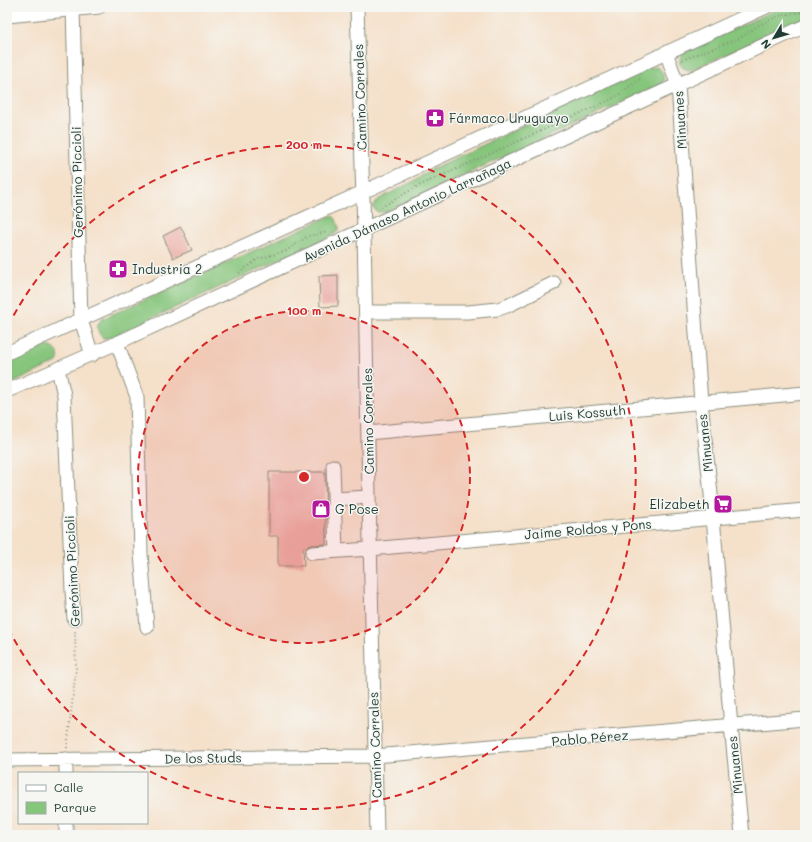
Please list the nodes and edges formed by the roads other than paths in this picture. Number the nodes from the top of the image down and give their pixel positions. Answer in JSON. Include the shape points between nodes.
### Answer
{"nodes":[{"id":1,"x":99,"y":7,"type":"edge"},
{"id":2,"x":357,"y":7,"type":"edge"},
{"id":3,"x":766,"y":7,"type":"edge"},
{"id":4,"x":73,"y":8,"type":"edge"},
{"id":5,"x":7,"y":16,"type":"edge"},
{"id":6,"x":805,"y":26,"type":"edge"},
{"id":7,"x":666,"y":52,"type":"junction"},
{"id":8,"x":678,"y":86,"type":"junction"},
{"id":9,"x":363,"y":192,"type":"junction"},
{"id":10,"x":364,"y":223,"type":"junction"},
{"id":11,"x":554,"y":283,"type":"dead end"},
{"id":12,"x":366,"y":312,"type":"junction"},
{"id":13,"x":81,"y":320,"type":"junction"},
{"id":14,"x":117,"y":343,"type":"junction"},
{"id":15,"x":7,"y":352,"type":"edge"},
{"id":16,"x":92,"y":355,"type":"junction"},
{"id":17,"x":58,"y":369,"type":"junction"},
{"id":18,"x":7,"y":391,"type":"edge"},
{"id":19,"x":805,"y":393,"type":"edge"},
{"id":20,"x":701,"y":402,"type":"junction"},
{"id":21,"x":368,"y":433,"type":"junction"},
{"id":22,"x":333,"y":466,"type":"dead end"},
{"id":23,"x":369,"y":497,"type":"junction"},
{"id":24,"x":334,"y":499,"type":"junction"},
{"id":25,"x":805,"y":510,"type":"edge"},
{"id":26,"x":713,"y":518,"type":"junction"},
{"id":27,"x":370,"y":549,"type":"junction"},
{"id":28,"x":336,"y":551,"type":"junction"},
{"id":29,"x":312,"y":553,"type":"dead end"},
{"id":30,"x":74,"y":619,"type":"road end"},
{"id":31,"x":147,"y":626,"type":"dead end"},
{"id":32,"x":805,"y":719,"type":"edge"},
{"id":33,"x":731,"y":726,"type":"junction"},
{"id":34,"x":375,"y":756,"type":"junction"},
{"id":35,"x":66,"y":759,"type":"junction"},
{"id":36,"x":7,"y":760,"type":"edge"},
{"id":37,"x":66,"y":772,"type":"edge"},
{"id":38,"x":66,"y":824,"type":"edge"},
{"id":39,"x":66,"y":835,"type":"edge"},
{"id":40,"x":377,"y":835,"type":"edge"},
{"id":41,"x":742,"y":835,"type":"edge"}],
"edges":[{"from":1,"to":4,"type":"street"},
{"from":2,"to":9,"type":"street","name":"Camino Corrales"},
{"from":3,"to":7,"type":"street"},
{"from":4,"to":5,"type":"street"},
{"from":4,"to":13,"type":"street","name":"Gerónimo Piccioli"},
{"from":6,"to":8,"type":"street","name":"Avenida Dámaso Antonio Larrañaga"},
{"from":7,"to":8,"type":"street","name":"Minuanes"},
{"from":7,"to":9,"type":"street"},
{"from":8,"to":10,"type":"street","name":"Avenida Dámaso Antonio Larrañaga"},
{"from":8,"to":20,"type":"street","name":"Minuanes"},
{"from":9,"to":10,"type":"street","name":"Camino Corrales"},
{"from":9,"to":13,"type":"street"},
{"from":10,"to":12,"type":"street","name":"Camino Corrales"},
{"from":10,"to":14,"type":"street","name":"Avenida Dámaso Antonio Larrañaga"},
{"from":11,"to":12,"type":"street","via":[[498,309],[468,312]]},
{"from":12,"to":21,"type":"street","name":"Camino Corrales"},
{"from":13,"to":15,"type":"street"},
{"from":13,"to":16,"type":"street","name":"Gerónimo Piccioli"},
{"from":14,"to":16,"type":"street","name":"Avenida Dámaso Antonio Larrañaga"},
{"from":14,"to":31,"type":"street","via":[[137,398],[141,554]]},
{"from":16,"to":17,"type":"street","name":"Avenida Dámaso Antonio Larrañaga"},
{"from":17,"to":18,"type":"street","name":"Avenida Dámaso Antonio Larrañaga"},
{"from":17,"to":30,"type":"street","name":"Gerónimo Piccioli","via":[[64,395]]},
{"from":19,"to":20,"type":"street","name":"Luis Kossuth"},
{"from":20,"to":21,"type":"street","name":"Luis Kossuth"},
{"from":20,"to":26,"type":"street","name":"Minuanes"},
{"from":21,"to":23,"type":"street","name":"Camino Corrales"},
{"from":22,"to":24,"type":"street"},
{"from":23,"to":24,"type":"street"},
{"from":23,"to":27,"type":"street","name":"Camino Corrales"},
{"from":24,"to":28,"type":"street"},
{"from":25,"to":26,"type":"street","name":"Jaime Roldos y Pons"},
{"from":26,"to":27,"type":"street","name":"Jaime Roldos y Pons"},
{"from":26,"to":33,"type":"street","name":"Minuanes"},
{"from":27,"to":28,"type":"street","name":"Jaime Roldos y Pons"},
{"from":27,"to":34,"type":"street","name":"Camino Corrales"},
{"from":28,"to":29,"type":"street","name":"Jaime Roldos y Pons"},
{"from":32,"to":33,"type":"street","name":"Pablo Pérez"},
{"from":33,"to":34,"type":"street","name":"Pablo Pérez"},
{"from":33,"to":41,"type":"street","name":"Minuanes"},
{"from":34,"to":35,"type":"street","name":"De los Studs"},
{"from":34,"to":40,"type":"street","name":"Camino Corrales"},
{"from":35,"to":36,"type":"street","name":"De los Studs"},
{"from":35,"to":37,"type":"street"},
{"from":38,"to":39,"type":"street"}]}
